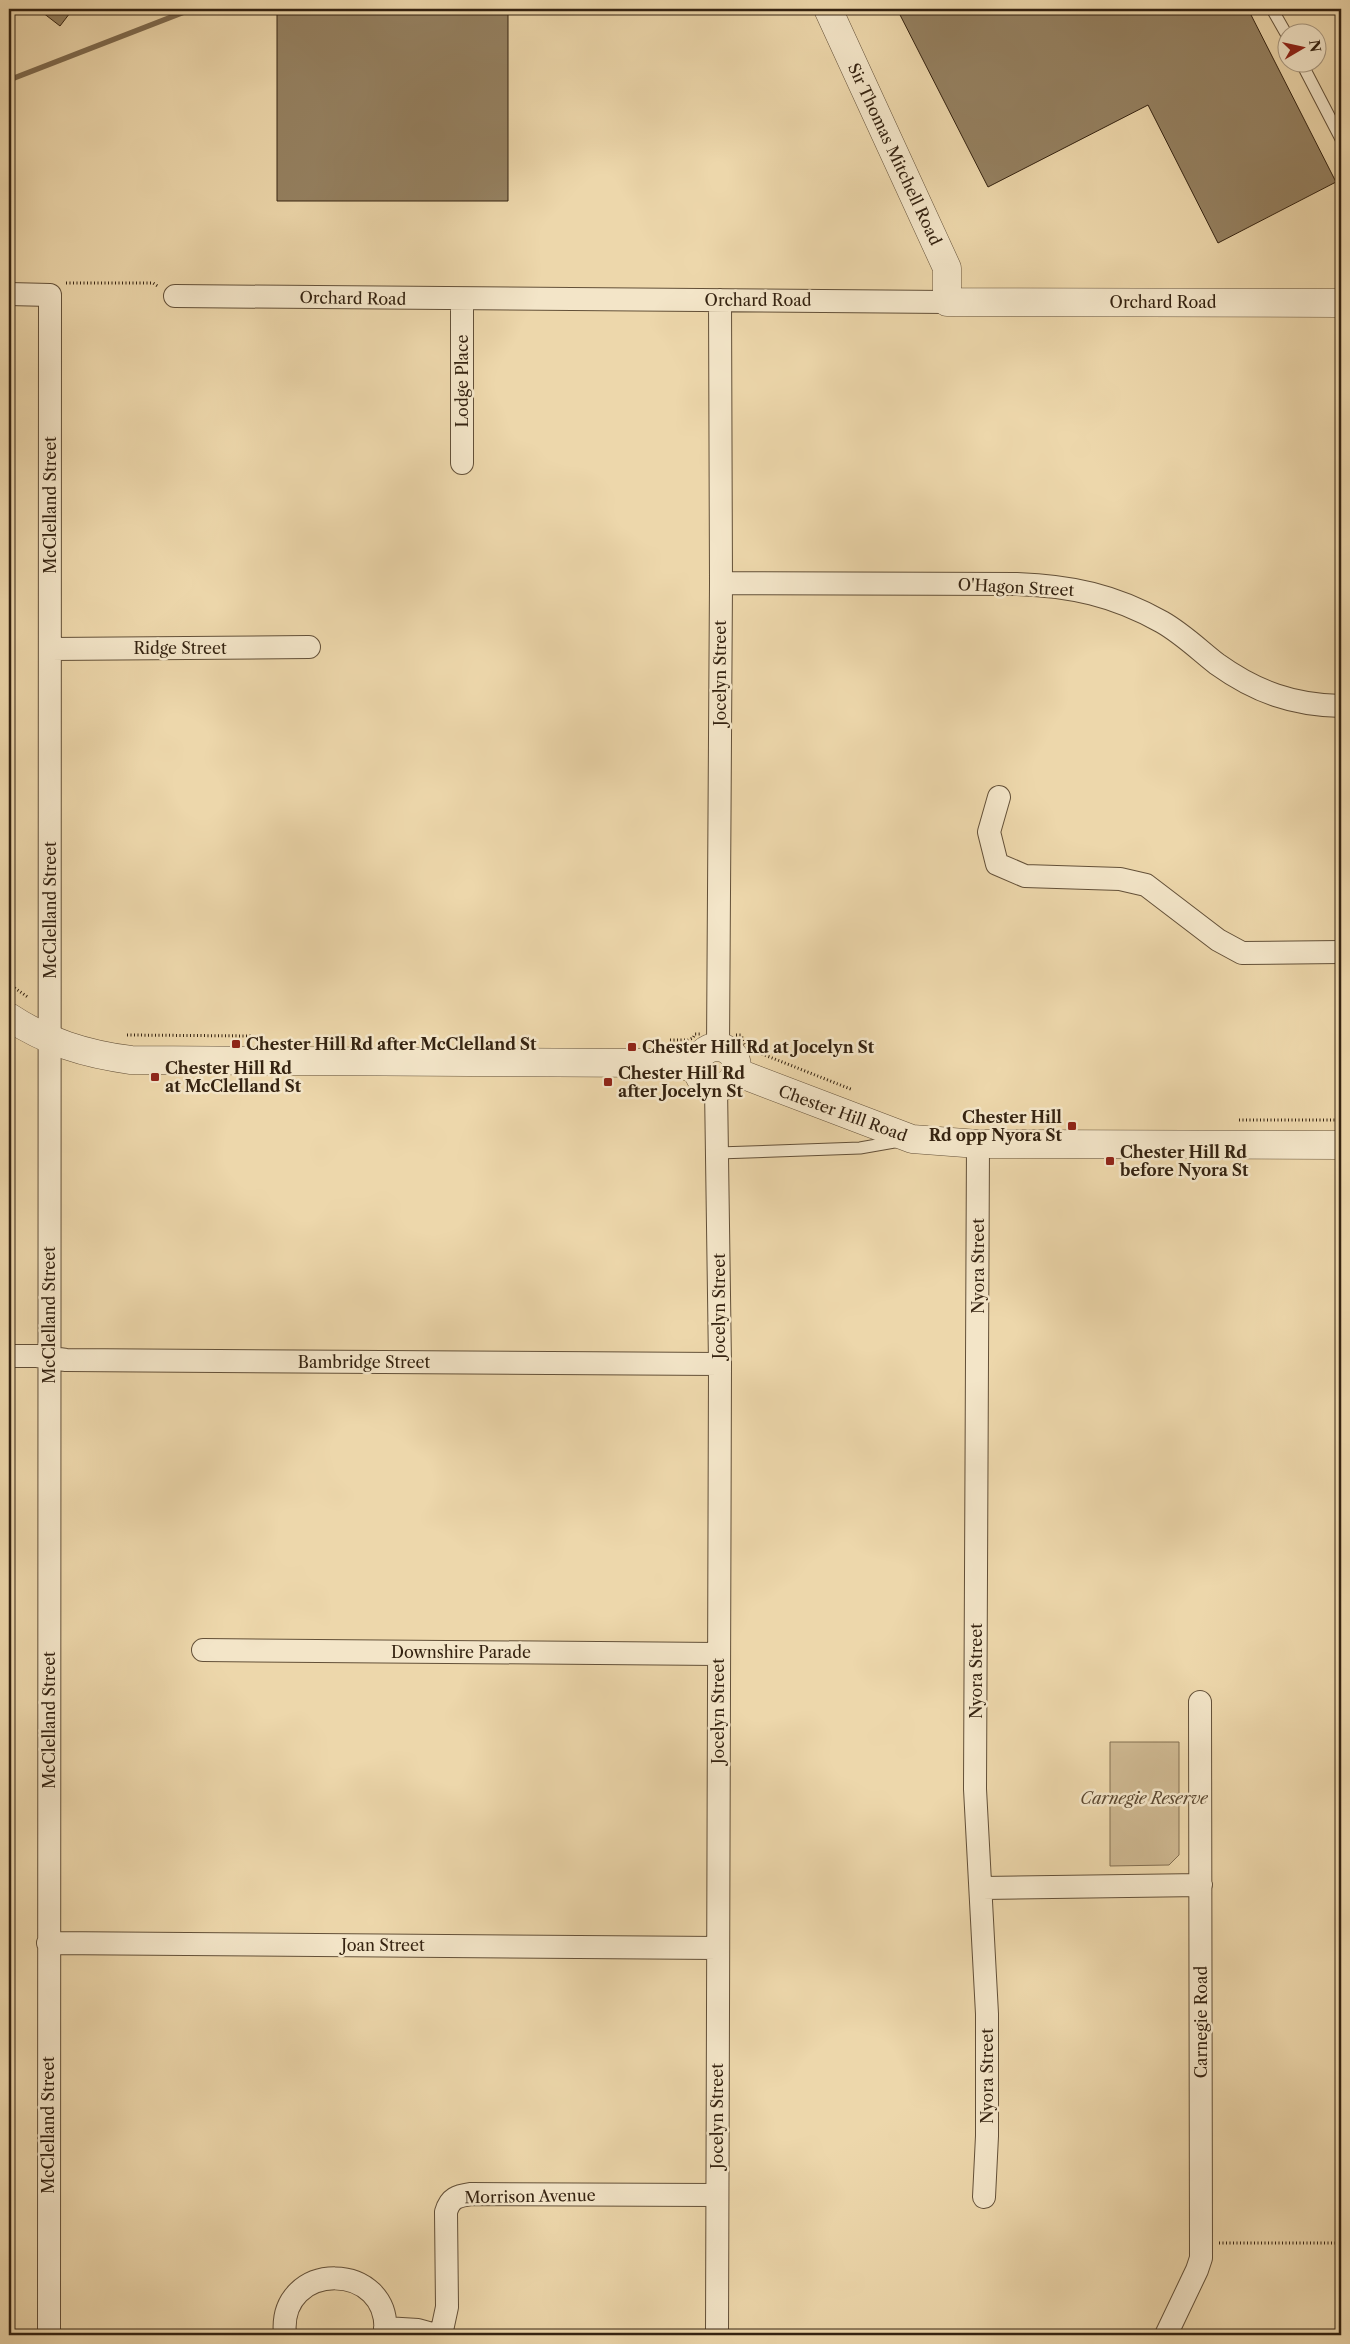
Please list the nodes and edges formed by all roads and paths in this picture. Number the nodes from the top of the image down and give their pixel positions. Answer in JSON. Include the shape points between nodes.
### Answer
{"nodes":[{"id":1,"x":828,"y":9,"type":"edge"},
{"id":2,"x":1272,"y":9,"type":"edge"},
{"id":3,"x":1279,"y":22,"type":"edge"},
{"id":4,"x":1306,"y":72,"type":"edge"},
{"id":5,"x":1341,"y":139,"type":"edge"},
{"id":6,"x":9,"y":294,"type":"edge"},
{"id":7,"x":50,"y":295,"type":"junction"},
{"id":8,"x":175,"y":296,"type":"joint"},
{"id":9,"x":462,"y":299,"type":"junction"},
{"id":10,"x":720,"y":300,"type":"junction"},
{"id":11,"x":947,"y":302,"type":"junction"},
{"id":12,"x":1341,"y":303,"type":"edge"},
{"id":13,"x":462,"y":463,"type":"dead end"},
{"id":14,"x":721,"y":583,"type":"junction"},
{"id":15,"x":309,"y":647,"type":"dead end"},
{"id":16,"x":50,"y":649,"type":"junction"},
{"id":17,"x":1341,"y":706,"type":"edge"},
{"id":18,"x":999,"y":797,"type":"dead end"},
{"id":19,"x":1341,"y":952,"type":"edge"},
{"id":20,"x":9,"y":984,"type":"edge"},
{"id":21,"x":16,"y":990,"type":"dead end"},
{"id":22,"x":9,"y":1017,"type":"edge"},
{"id":23,"x":49,"y":1040,"type":"junction"},
{"id":24,"x":729,"y":1041,"type":"junction"},
{"id":25,"x":697,"y":1067,"type":"junction"},
{"id":26,"x":726,"y":1080,"type":"junction"},
{"id":27,"x":860,"y":1093,"type":"dead end"},
{"id":28,"x":1232,"y":1120,"type":"dead end"},
{"id":29,"x":1341,"y":1120,"type":"edge"},
{"id":30,"x":912,"y":1139,"type":"junction"},
{"id":31,"x":978,"y":1144,"type":"junction"},
{"id":32,"x":1341,"y":1144,"type":"edge"},
{"id":33,"x":718,"y":1154,"type":"junction"},
{"id":34,"x":9,"y":1356,"type":"edge"},
{"id":35,"x":50,"y":1358,"type":"junction"},
{"id":36,"x":720,"y":1364,"type":"junction"},
{"id":37,"x":203,"y":1650,"type":"dead end"},
{"id":38,"x":718,"y":1654,"type":"junction"},
{"id":39,"x":1200,"y":1702,"type":"dead end"},
{"id":40,"x":1201,"y":1885,"type":"junction"},
{"id":41,"x":982,"y":1888,"type":"junction"},
{"id":42,"x":48,"y":1943,"type":"junction"},
{"id":43,"x":718,"y":1948,"type":"junction"},
{"id":44,"x":717,"y":2195,"type":"junction"},
{"id":45,"x":984,"y":2197,"type":"dead end"},
{"id":46,"x":1201,"y":2242,"type":"junction"},
{"id":47,"x":1341,"y":2243,"type":"edge"},
{"id":48,"x":385,"y":2332,"type":"edge"},
{"id":49,"x":49,"y":2335,"type":"edge"},
{"id":50,"x":285,"y":2335,"type":"edge"},
{"id":51,"x":436,"y":2335,"type":"edge"},
{"id":52,"x":442,"y":2335,"type":"edge"},
{"id":53,"x":717,"y":2335,"type":"edge"},
{"id":54,"x":1166,"y":2335,"type":"edge"}],
"edges":[{"from":1,"to":11,"type":"street","name":"Sir Thomas Mitchell Road","via":[[947,268]]},
{"from":2,"to":3,"type":"lane"},
{"from":4,"to":5,"type":"lane"},
{"from":6,"to":7,"type":"street"},
{"from":7,"to":8,"type":"path","via":[[61,283],[153,283]]},
{"from":7,"to":16,"type":"street","name":"McClelland Street"},
{"from":8,"to":9,"type":"street","name":"Orchard Road"},
{"from":9,"to":10,"type":"street","name":"Orchard Road"},
{"from":9,"to":13,"type":"street","name":"Lodge Place"},
{"from":10,"to":11,"type":"street","name":"Orchard Road"},
{"from":10,"to":14,"type":"street","name":"Jocelyn Street"},
{"from":11,"to":12,"type":"street","name":"Orchard Road"},
{"from":14,"to":17,"type":"street","name":"O'Hagon Street","via":[[1016,584],[1084,590],[1140,610],[1165,624],[1247,683],[1276,697],[1304,704]]},
{"from":14,"to":24,"type":"street","name":"Jocelyn Street"},
{"from":15,"to":16,"type":"street","name":"Ridge Street"},
{"from":16,"to":23,"type":"street","name":"McClelland Street"},
{"from":18,"to":19,"type":"street","via":[[989,832],[997,864],[1025,876],[1120,879],[1146,884],[1218,940],[1242,953]]},
{"from":20,"to":21,"type":"path"},
{"from":22,"to":23,"type":"street"},
{"from":23,"to":25,"type":"street","via":[[102,1056],[163,1061]]},
{"from":23,"to":35,"type":"street","name":"McClelland Street"},
{"from":24,"to":25,"type":"street","via":[[703,1052]]},
{"from":24,"to":26,"type":"street","via":[[726,1049],[737,1063]]},
{"from":24,"to":27,"type":"path"},
{"from":25,"to":26,"type":"street","name":"Chester Hill Road","via":[[701,1080],[709,1086]]},
{"from":26,"to":30,"type":"street","name":"Chester Hill Road"},
{"from":26,"to":33,"type":"street","name":"Jocelyn Street"},
{"from":28,"to":29,"type":"path"},
{"from":30,"to":31,"type":"street","name":"Chester Hill Road"},
{"from":30,"to":33,"type":"lane","via":[[860,1148]]},
{"from":31,"to":32,"type":"street","name":"Chester Hill Road"},
{"from":31,"to":41,"type":"street","name":"Nyora Street","via":[[975,1789]]},
{"from":33,"to":36,"type":"street","name":"Jocelyn Street"},
{"from":34,"to":35,"type":"street","name":"Bambridge Street"},
{"from":35,"to":36,"type":"street","name":"Bambridge Street"},
{"from":35,"to":42,"type":"street","name":"McClelland Street"},
{"from":36,"to":38,"type":"street","name":"Jocelyn Street"},
{"from":37,"to":38,"type":"street","name":"Downshire Parade"},
{"from":38,"to":43,"type":"street","name":"Jocelyn Street"},
{"from":39,"to":40,"type":"street","name":"Carnegie Road"},
{"from":40,"to":41,"type":"street"},
{"from":40,"to":46,"type":"street","name":"Carnegie Road"},
{"from":41,"to":45,"type":"street","name":"Nyora Street","via":[[987,2014]]},
{"from":42,"to":43,"type":"street","name":"Joan Street"},
{"from":42,"to":49,"type":"street","name":"McClelland Street"},
{"from":43,"to":44,"type":"street","name":"Jocelyn Street"},
{"from":44,"to":52,"type":"street","name":"Morrison Avenue","via":[[471,2194],[451,2200],[446,2212],[447,2306]]},
{"from":44,"to":53,"type":"street","name":"Jocelyn Street"},
{"from":46,"to":47,"type":"path"},
{"from":46,"to":54,"type":"street","name":"Carnegie Road","via":[[1199,2265]]},
{"from":48,"to":50,"type":"street","via":[[381,2306],[367,2288],[335,2277],[313,2282],[295,2296],[285,2316]]},
{"from":48,"to":51,"type":"street","via":[[418,2330]]}]}
